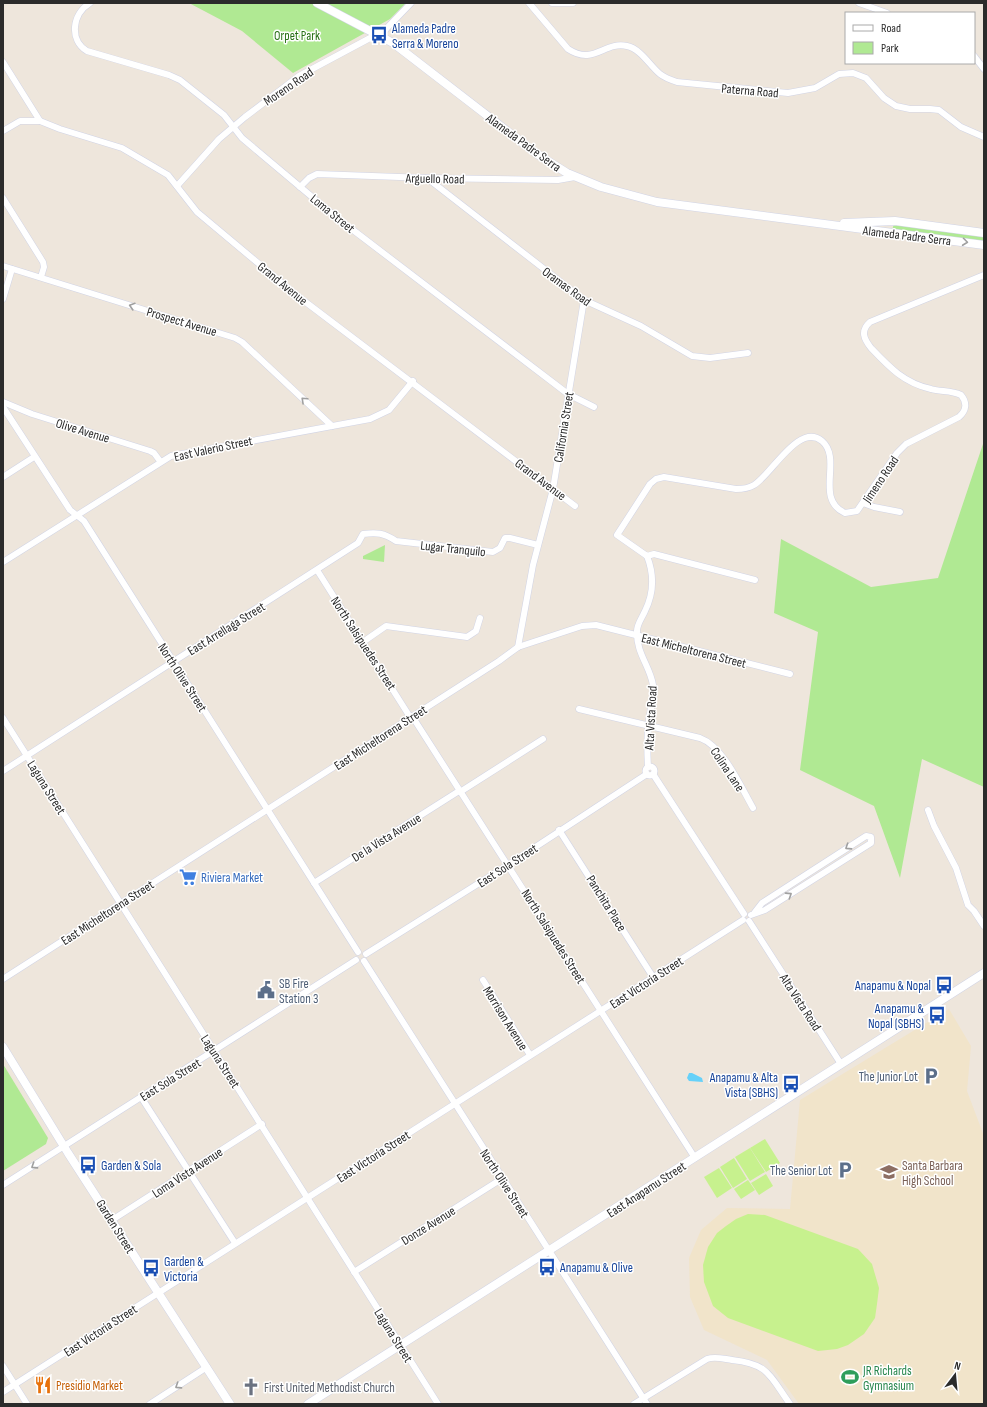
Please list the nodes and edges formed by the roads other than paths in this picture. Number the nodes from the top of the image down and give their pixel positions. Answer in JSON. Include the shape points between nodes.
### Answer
{"nodes":[{"id":1,"x":90,"y":3,"type":"edge"},
{"id":2,"x":317,"y":3,"type":"edge"},
{"id":3,"x":411,"y":3,"type":"edge"},
{"id":4,"x":529,"y":3,"type":"edge"},
{"id":5,"x":552,"y":3,"type":"edge"},
{"id":6,"x":573,"y":3,"type":"edge"},
{"id":7,"x":859,"y":3,"type":"edge"},
{"id":8,"x":884,"y":12,"type":"edge"},
{"id":9,"x":378,"y":34,"type":"junction"},
{"id":10,"x":975,"y":57,"type":"edge"},
{"id":11,"x":3,"y":62,"type":"edge"},
{"id":12,"x":984,"y":70,"type":"edge"},
{"id":13,"x":40,"y":121,"type":"junction"},
{"id":14,"x":233,"y":126,"type":"junction"},
{"id":15,"x":3,"y":131,"type":"edge"},
{"id":16,"x":984,"y":137,"type":"edge"},
{"id":17,"x":575,"y":177,"type":"junction"},
{"id":18,"x":427,"y":178,"type":"junction"},
{"id":19,"x":178,"y":186,"type":"junction"},
{"id":20,"x":300,"y":187,"type":"junction"},
{"id":21,"x":3,"y":198,"type":"edge"},
{"id":22,"x":830,"y":224,"type":"junction"},
{"id":23,"x":984,"y":233,"type":"edge"},
{"id":24,"x":984,"y":245,"type":"edge"},
{"id":25,"x":3,"y":266,"type":"edge"},
{"id":26,"x":12,"y":269,"type":"junction"},
{"id":27,"x":984,"y":275,"type":"edge"},
{"id":28,"x":42,"y":277,"type":"junction"},
{"id":29,"x":3,"y":299,"type":"edge"},
{"id":30,"x":584,"y":300,"type":"junction"},
{"id":31,"x":748,"y":353,"type":"dead end"},
{"id":32,"x":413,"y":381,"type":"junction"},
{"id":33,"x":568,"y":394,"type":"junction"},
{"id":34,"x":3,"y":402,"type":"edge"},
{"id":35,"x":3,"y":407,"type":"edge"},
{"id":36,"x":594,"y":408,"type":"dead end"},
{"id":37,"x":332,"y":426,"type":"junction"},
{"id":38,"x":34,"y":457,"type":"junction"},
{"id":39,"x":160,"y":461,"type":"junction"},
{"id":40,"x":3,"y":476,"type":"edge"},
{"id":41,"x":553,"y":489,"type":"junction"},
{"id":42,"x":864,"y":503,"type":"junction"},
{"id":43,"x":575,"y":506,"type":"dead end"},
{"id":44,"x":900,"y":512,"type":"dead end"},
{"id":45,"x":77,"y":515,"type":"junction"},
{"id":46,"x":363,"y":534,"type":"joint"},
{"id":47,"x":538,"y":545,"type":"junction"},
{"id":48,"x":646,"y":556,"type":"junction"},
{"id":49,"x":3,"y":562,"type":"edge"},
{"id":50,"x":317,"y":570,"type":"junction"},
{"id":51,"x":755,"y":580,"type":"dead end"},
{"id":52,"x":480,"y":618,"type":"dead end"},
{"id":53,"x":637,"y":635,"type":"junction"},
{"id":54,"x":363,"y":642,"type":"junction"},
{"id":55,"x":518,"y":647,"type":"junction"},
{"id":56,"x":173,"y":661,"type":"junction"},
{"id":57,"x":790,"y":674,"type":"dead end"},
{"id":58,"x":579,"y":709,"type":"dead end"},
{"id":59,"x":411,"y":717,"type":"junction"},
{"id":60,"x":3,"y":718,"type":"edge"},
{"id":61,"x":648,"y":725,"type":"junction"},
{"id":62,"x":543,"y":739,"type":"dead end"},
{"id":63,"x":27,"y":756,"type":"junction"},
{"id":64,"x":3,"y":771,"type":"edge"},
{"id":65,"x":650,"y":774,"type":"junction"},
{"id":66,"x":459,"y":791,"type":"junction"},
{"id":67,"x":753,"y":808,"type":"dead end"},
{"id":68,"x":267,"y":809,"type":"junction"},
{"id":69,"x":928,"y":810,"type":"dead end"},
{"id":70,"x":559,"y":830,"type":"junction"},
{"id":71,"x":508,"y":865,"type":"junction"},
{"id":72,"x":314,"y":883,"type":"junction"},
{"id":73,"x":121,"y":903,"type":"junction"},
{"id":74,"x":748,"y":916,"type":"junction"},
{"id":75,"x":984,"y":926,"type":"edge"},
{"id":76,"x":358,"y":952,"type":"junction"},
{"id":77,"x":366,"y":954,"type":"junction"},
{"id":78,"x":356,"y":960,"type":"junction"},
{"id":79,"x":364,"y":961,"type":"junction"},
{"id":80,"x":984,"y":973,"type":"edge"},
{"id":81,"x":653,"y":978,"type":"junction"},
{"id":82,"x":3,"y":979,"type":"edge"},
{"id":83,"x":483,"y":980,"type":"dead end"},
{"id":84,"x":601,"y":1011,"type":"junction"},
{"id":85,"x":3,"y":1047,"type":"edge"},
{"id":86,"x":214,"y":1050,"type":"junction"},
{"id":87,"x":530,"y":1056,"type":"junction"},
{"id":88,"x":841,"y":1064,"type":"junction"},
{"id":89,"x":141,"y":1097,"type":"junction"},
{"id":90,"x":454,"y":1104,"type":"junction"},
{"id":91,"x":262,"y":1124,"type":"junction"},
{"id":92,"x":64,"y":1146,"type":"junction"},
{"id":93,"x":695,"y":1158,"type":"junction"},
{"id":94,"x":188,"y":1171,"type":"junction"},
{"id":95,"x":503,"y":1178,"type":"junction"},
{"id":96,"x":3,"y":1185,"type":"edge"},
{"id":97,"x":308,"y":1198,"type":"junction"},
{"id":98,"x":112,"y":1220,"type":"junction"},
{"id":99,"x":235,"y":1243,"type":"junction"},
{"id":100,"x":549,"y":1250,"type":"junction"},
{"id":101,"x":354,"y":1272,"type":"junction"},
{"id":102,"x":158,"y":1293,"type":"junction"},
{"id":103,"x":400,"y":1346,"type":"junction"},
{"id":104,"x":3,"y":1366,"type":"edge"},
{"id":105,"x":207,"y":1367,"type":"junction"},
{"id":106,"x":14,"y":1384,"type":"junction"},
{"id":107,"x":3,"y":1392,"type":"edge"},
{"id":108,"x":643,"y":1398,"type":"junction"},
{"id":109,"x":27,"y":1404,"type":"edge"},
{"id":110,"x":150,"y":1404,"type":"edge"},
{"id":111,"x":230,"y":1404,"type":"edge"},
{"id":112,"x":308,"y":1404,"type":"edge"},
{"id":113,"x":438,"y":1404,"type":"edge"},
{"id":114,"x":634,"y":1404,"type":"edge"},
{"id":115,"x":647,"y":1404,"type":"edge"},
{"id":116,"x":790,"y":1404,"type":"edge"}],
"edges":[{"from":1,"to":14,"type":"street","name":"Loma Street","via":[[77,20],[74,32],[77,43],[87,52],[177,78],[224,115]]},
{"from":2,"to":9,"type":"street","name":"Alameda Padre Serra"},
{"from":3,"to":9,"type":"street","name":"Moreno Road"},
{"from":4,"to":16,"type":"street","name":"Paterna Road","via":[[568,49],[576,54],[591,56],[621,45],[633,48],[661,75],[677,82],[783,93],[806,91],[839,74],[853,73],[866,78],[884,98],[896,106],[939,110],[965,129]]},
{"from":5,"to":6,"type":"street"},
{"from":7,"to":8,"type":"street"},
{"from":9,"to":14,"type":"street","name":"Moreno Road","via":[[299,76]]},
{"from":9,"to":17,"type":"street","name":"Alameda Padre Serra","via":[[405,51],[537,154]]},
{"from":10,"to":12,"type":"street"},
{"from":11,"to":13,"type":"street"},
{"from":13,"to":15,"type":"street","via":[[20,121]]},
{"from":13,"to":19,"type":"street","name":"Grand Avenue","via":[[126,150],[168,175]]},
{"from":14,"to":19,"type":"street","name":"Moreno Road"},
{"from":14,"to":20,"type":"street","name":"Loma Street","via":[[242,138]]},
{"from":17,"to":18,"type":"street","name":"Arguello Road","via":[[561,180]]},
{"from":17,"to":22,"type":"street","name":"Alameda Padre Serra","via":[[611,191],[648,200]]},
{"from":18,"to":20,"type":"street","name":"Arguello Road","via":[[317,174]]},
{"from":18,"to":30,"type":"street","name":"Oramas Road"},
{"from":19,"to":32,"type":"street","name":"Grand Avenue","via":[[197,212],[289,289]]},
{"from":20,"to":33,"type":"street","name":"Loma Street"},
{"from":21,"to":28,"type":"street","via":[[43,262]]},
{"from":22,"to":23,"type":"street","name":"Alameda Padre Serra","via":[[895,222]]},
{"from":22,"to":24,"type":"street","name":"Alameda Padre Serra","one_way":true},
{"from":25,"to":26,"type":"street","name":"Prospect Avenue"},
{"from":26,"to":28,"type":"street","name":"Prospect Avenue"},
{"from":26,"to":29,"type":"street"},
{"from":27,"to":42,"type":"street","name":"Jimeno Road","via":[[870,322],[865,328],[866,342],[891,370],[915,384],[933,390],[957,393],[963,398],[966,406],[959,417],[906,444],[897,453]]},
{"from":37,"to":28,"type":"street","name":"Prospect Avenue","one_way":true,"via":[[235,338]]},
{"from":30,"to":31,"type":"street","name":"Oramas Road","via":[[641,326],[692,356],[710,358]]},
{"from":30,"to":33,"type":"street","name":"California Street"},
{"from":32,"to":37,"type":"street","name":"East Valerio Street","via":[[389,410],[382,414],[370,419]]},
{"from":32,"to":41,"type":"street","name":"Grand Avenue"},
{"from":33,"to":36,"type":"street","name":"Loma Street"},
{"from":33,"to":41,"type":"street","name":"California Street"},
{"from":34,"to":39,"type":"street","name":"Olive Avenue","via":[[32,414],[150,451]]},
{"from":35,"to":38,"type":"street","name":"North Olive Street"},
{"from":37,"to":39,"type":"street","name":"East Valerio Street","via":[[178,453]]},
{"from":38,"to":40,"type":"street"},
{"from":38,"to":45,"type":"street","name":"North Olive Street","via":[[70,510]]},
{"from":39,"to":45,"type":"street","name":"East Valerio Street"},
{"from":41,"to":43,"type":"street","name":"Grand Avenue"},
{"from":41,"to":47,"type":"street","name":"California Street"},
{"from":42,"to":44,"type":"street"},
{"from":42,"to":48,"type":"street","name":"Jimeno Road","via":[[853,513],[845,513],[838,509],[829,489],[828,450],[818,438],[806,437],[795,444],[758,482],[746,488],[736,489],[668,478],[656,479],[650,484],[617,535]]},
{"from":45,"to":49,"type":"street","name":"East Valerio Street"},
{"from":45,"to":56,"type":"street","name":"North Olive Street","via":[[84,521]]},
{"from":46,"to":47,"type":"street","name":"Lugar Tranquilo","via":[[376,532],[396,541],[493,552],[500,548],[505,538]]},
{"from":46,"to":50,"type":"street","name":"East Arrellaga Street","via":[[358,543]]},
{"from":47,"to":55,"type":"street","name":"California Street"},
{"from":48,"to":51,"type":"street","via":[[654,554]]},
{"from":48,"to":53,"type":"street","name":"Alta Vista Road","via":[[651,569],[652,587],[648,606],[638,625]]},
{"from":50,"to":54,"type":"street","name":"North Salsipuedes Street"},
{"from":50,"to":56,"type":"street","name":"East Arrellaga Street"},
{"from":52,"to":54,"type":"street","via":[[476,631],[467,637],[386,626]]},
{"from":53,"to":55,"type":"street","name":"East Micheltorena Street","via":[[596,625],[582,626]]},
{"from":53,"to":57,"type":"street","name":"East Micheltorena Street"},
{"from":53,"to":61,"type":"street","name":"Alta Vista Road","via":[[641,657],[653,687]]},
{"from":54,"to":59,"type":"street","name":"North Salsipuedes Street"},
{"from":55,"to":59,"type":"street","name":"East Micheltorena Street"},
{"from":56,"to":63,"type":"street","name":"East Arrellaga Street"},
{"from":56,"to":68,"type":"street","name":"North Olive Street"},
{"from":58,"to":61,"type":"street","name":"Colina Lane"},
{"from":59,"to":66,"type":"street","name":"North Salsipuedes Street"},
{"from":59,"to":68,"type":"street","name":"East Micheltorena Street"},
{"from":60,"to":63,"type":"street","name":"Laguna Street"},
{"from":61,"to":65,"type":"street","name":"Alta Vista Road","via":[[648,767],[654,769]]},
{"from":61,"to":67,"type":"street","name":"Colina Lane","via":[[700,738],[712,744]]},
{"from":62,"to":66,"type":"street","name":"De la Vista Avenue"},
{"from":63,"to":64,"type":"street","name":"East Arrellaga Street"},
{"from":63,"to":73,"type":"street","name":"Laguna Street"},
{"from":65,"to":70,"type":"street","name":"East Sola Street"},
{"from":65,"to":74,"type":"street","name":"Alta Vista Road"},
{"from":66,"to":71,"type":"street","name":"North Salsipuedes Street"},
{"from":66,"to":72,"type":"street","name":"De la Vista Avenue"},
{"from":68,"to":72,"type":"street","name":"North Olive Street"},
{"from":68,"to":73,"type":"street","name":"East Micheltorena Street"},
{"from":69,"to":75,"type":"street","via":[[956,868],[968,905]]},
{"from":70,"to":71,"type":"street","name":"East Sola Street"},
{"from":70,"to":81,"type":"street","name":"Panchita Place"},
{"from":71,"to":77,"type":"street","name":"East Sola Street"},
{"from":71,"to":84,"type":"street","name":"North Salsipuedes Street"},
{"from":72,"to":76,"type":"street","name":"North Olive Street"},
{"from":73,"to":82,"type":"street","name":"East Micheltorena Street"},
{"from":73,"to":86,"type":"street","name":"Laguna Street"},
{"from":74,"to":74,"type":"street","name":"East Victoria Street","one_way":true,"via":[[765,910],[871,843],[871,837],[866,836],[762,903]]},
{"from":74,"to":81,"type":"street","name":"East Victoria Street"},
{"from":74,"to":88,"type":"street","name":"Alta Vista Road"},
{"from":76,"to":77,"type":"street"},
{"from":76,"to":78,"type":"street"},
{"from":77,"to":79,"type":"street"},
{"from":78,"to":79,"type":"street"},
{"from":78,"to":86,"type":"street","name":"East Sola Street"},
{"from":79,"to":90,"type":"street","name":"North Olive Street"},
{"from":80,"to":88,"type":"street","name":"East Anapamu Street"},
{"from":81,"to":84,"type":"street","name":"East Victoria Street"},
{"from":83,"to":87,"type":"street","name":"Morrison Avenue"},
{"from":84,"to":87,"type":"street","name":"East Victoria Street"},
{"from":84,"to":93,"type":"street","name":"North Salsipuedes Street"},
{"from":85,"to":92,"type":"street","name":"Garden Street"},
{"from":86,"to":89,"type":"street","name":"East Sola Street"},
{"from":86,"to":91,"type":"street","name":"Laguna Street"},
{"from":87,"to":90,"type":"street","name":"East Victoria Street"},
{"from":88,"to":93,"type":"street","name":"East Anapamu Street"},
{"from":89,"to":92,"type":"street","name":"East Sola Street"},
{"from":89,"to":94,"type":"street"},
{"from":90,"to":95,"type":"street","name":"North Olive Street"},
{"from":90,"to":97,"type":"street","name":"East Victoria Street"},
{"from":91,"to":94,"type":"street","name":"Loma Vista Avenue"},
{"from":91,"to":97,"type":"street","name":"Laguna Street"},
{"from":92,"to":96,"type":"street","name":"East Sola Street","one_way":true},
{"from":92,"to":98,"type":"street","name":"Garden Street"},
{"from":93,"to":100,"type":"street","name":"East Anapamu Street"},
{"from":94,"to":98,"type":"street","name":"Loma Vista Avenue"},
{"from":94,"to":99,"type":"street"},
{"from":95,"to":100,"type":"street","name":"North Olive Street"},
{"from":95,"to":101,"type":"street","name":"Donze Avenue"},
{"from":97,"to":99,"type":"street","name":"East Victoria Street"},
{"from":97,"to":101,"type":"street","name":"Laguna Street"},
{"from":98,"to":102,"type":"street","name":"Garden Street"},
{"from":99,"to":102,"type":"street","name":"East Victoria Street"},
{"from":100,"to":103,"type":"street","name":"East Anapamu Street"},
{"from":100,"to":108,"type":"street","name":"North Olive Street"},
{"from":101,"to":103,"type":"street","name":"Laguna Street"},
{"from":102,"to":105,"type":"street","name":"Garden Street"},
{"from":102,"to":106,"type":"street","name":"East Victoria Street"},
{"from":103,"to":112,"type":"street","name":"East Anapamu Street"},
{"from":103,"to":113,"type":"street","name":"Laguna Street"},
{"from":104,"to":106,"type":"street"},
{"from":105,"to":110,"type":"street","one_way":true},
{"from":105,"to":111,"type":"street","name":"Garden Street"},
{"from":106,"to":107,"type":"street","name":"East Victoria Street"},
{"from":106,"to":109,"type":"street"},
{"from":108,"to":114,"type":"street"},
{"from":108,"to":115,"type":"street","name":"North Olive Street"},
{"from":108,"to":116,"type":"street","via":[[707,1359],[714,1358],[757,1365],[767,1372]]}]}
